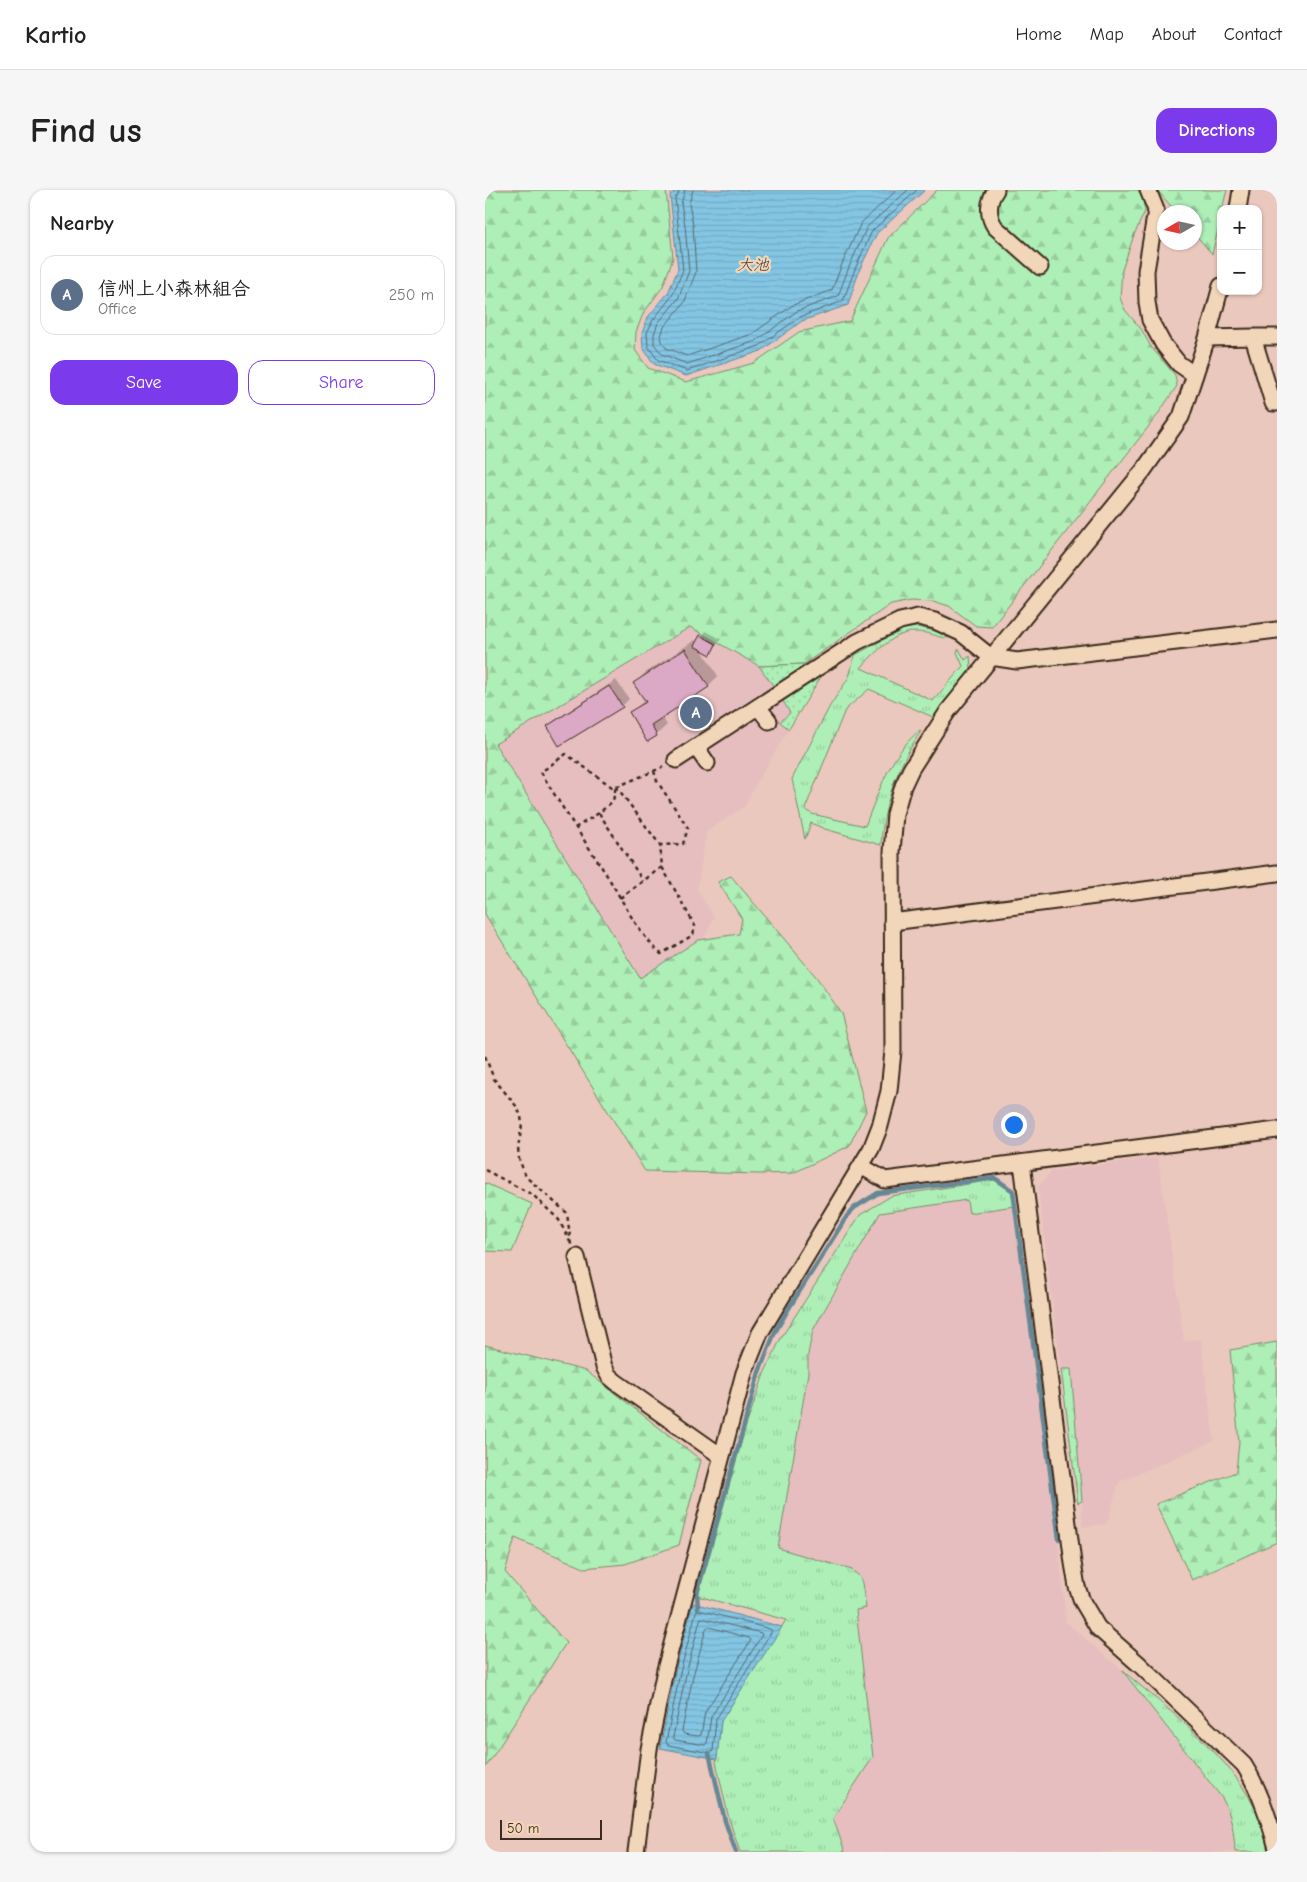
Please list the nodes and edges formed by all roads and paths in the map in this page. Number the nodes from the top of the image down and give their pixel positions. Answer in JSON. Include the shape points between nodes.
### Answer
{"nodes":[{"id":1,"x":996,"y":190,"type":"edge"},
{"id":2,"x":1148,"y":190,"type":"edge"},
{"id":3,"x":1241,"y":190,"type":"edge"},
{"id":4,"x":1239,"y":205,"type":"edge"},
{"id":5,"x":1040,"y":267,"type":"dead end"},
{"id":6,"x":1219,"y":295,"type":"edge"},
{"id":7,"x":1253,"y":337,"type":"junction"},
{"id":8,"x":1277,"y":337,"type":"edge"},
{"id":9,"x":1207,"y":338,"type":"junction"},
{"id":10,"x":1195,"y":375,"type":"junction"},
{"id":11,"x":1276,"y":407,"type":"edge"},
{"id":12,"x":1277,"y":630,"type":"edge"},
{"id":13,"x":991,"y":656,"type":"junction"},
{"id":14,"x":758,"y":707,"type":"junction"},
{"id":15,"x":769,"y":721,"type":"dead end"},
{"id":16,"x":696,"y":747,"type":"junction"},
{"id":17,"x":676,"y":760,"type":"joint"},
{"id":18,"x":707,"y":763,"type":"dead end"},
{"id":19,"x":654,"y":771,"type":"junction"},
{"id":20,"x":616,"y":786,"type":"junction"},
{"id":21,"x":599,"y":812,"type":"junction"},
{"id":22,"x":575,"y":828,"type":"junction"},
{"id":23,"x":659,"y":845,"type":"junction"},
{"id":24,"x":663,"y":867,"type":"junction"},
{"id":25,"x":1277,"y":873,"type":"edge"},
{"id":26,"x":643,"y":882,"type":"junction"},
{"id":27,"x":620,"y":898,"type":"junction"},
{"id":28,"x":891,"y":922,"type":"junction"},
{"id":29,"x":485,"y":1056,"type":"edge"},
{"id":30,"x":1277,"y":1130,"type":"edge"},
{"id":31,"x":1022,"y":1163,"type":"junction"},
{"id":32,"x":861,"y":1166,"type":"junction"},
{"id":33,"x":485,"y":1170,"type":"edge"},
{"id":34,"x":574,"y":1251,"type":"junction"},
{"id":35,"x":721,"y":1456,"type":"junction"},
{"id":36,"x":1277,"y":1848,"type":"edge"},
{"id":37,"x":636,"y":1852,"type":"edge"}],
"edges":[{"from":1,"to":5,"type":"street","via":[[990,198],[990,219]]},
{"from":2,"to":10,"type":"street","via":[[1156,210],[1146,270],[1150,320],[1173,358]]},
{"from":3,"to":4,"type":"street"},
{"from":6,"to":9,"type":"street"},
{"from":7,"to":8,"type":"street"},
{"from":7,"to":9,"type":"street"},
{"from":7,"to":11,"type":"street"},
{"from":9,"to":10,"type":"street"},
{"from":10,"to":13,"type":"street","via":[[1181,417],[1143,471]]},
{"from":12,"to":13,"type":"street","via":[[1017,661]]},
{"from":13,"to":14,"type":"street","via":[[946,624],[917,617],[900,621],[857,642]]},
{"from":13,"to":28,"type":"street","via":[[948,712],[903,786],[895,814]]},
{"from":14,"to":15,"type":"street"},
{"from":14,"to":16,"type":"street"},
{"from":16,"to":17,"type":"street"},
{"from":16,"to":18,"type":"street"},
{"from":17,"to":19,"type":"path"},
{"from":19,"to":20,"type":"path"},
{"from":19,"to":23,"type":"path","via":[[657,781],[688,828],[683,844]]},
{"from":20,"to":21,"type":"path","via":[[613,802]]},
{"from":20,"to":22,"type":"path","via":[[566,754],[541,772]]},
{"from":20,"to":23,"type":"path"},
{"from":21,"to":22,"type":"path"},
{"from":21,"to":26,"type":"path"},
{"from":22,"to":27,"type":"path"},
{"from":23,"to":24,"type":"path"},
{"from":24,"to":26,"type":"path"},
{"from":24,"to":27,"type":"path","via":[[695,926],[693,934],[661,954],[649,943]]},
{"from":25,"to":28,"type":"street"},
{"from":26,"to":27,"type":"path"},
{"from":28,"to":32,"type":"street","via":[[893,1042],[889,1091],[880,1126]]},
{"from":29,"to":34,"type":"path","via":[[494,1079],[521,1116],[518,1148],[526,1177],[567,1213]]},
{"from":30,"to":31,"type":"street"},
{"from":31,"to":32,"type":"street","via":[[885,1180]]},
{"from":31,"to":36,"type":"street","via":[[1073,1563],[1082,1601],[1099,1628],[1243,1765],[1266,1811]]},
{"from":32,"to":35,"type":"street","via":[[760,1333],[744,1374]]},
{"from":33,"to":34,"type":"path","via":[[533,1195],[559,1220]]},
{"from":34,"to":35,"type":"street","via":[[601,1358],[609,1376]]},
{"from":35,"to":37,"type":"street","via":[[665,1670],[649,1749]]}]}
